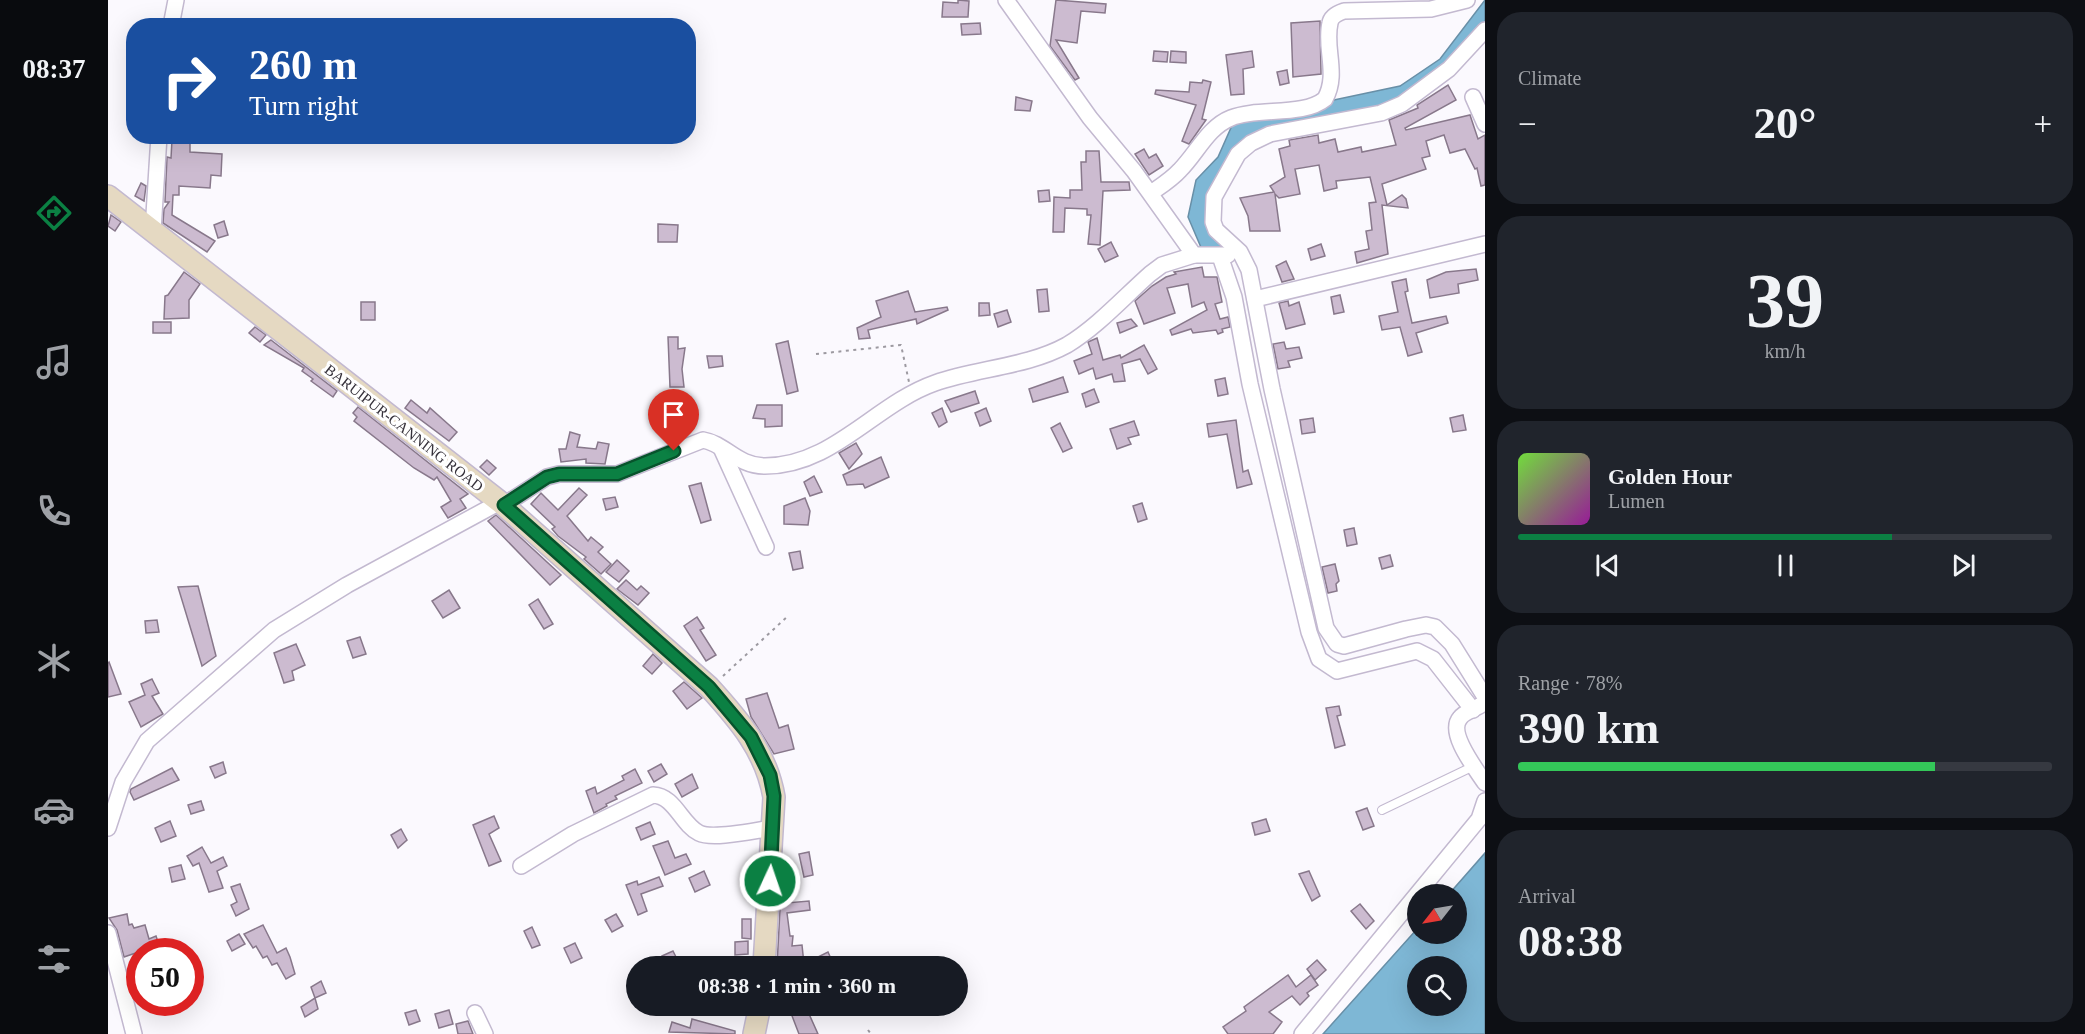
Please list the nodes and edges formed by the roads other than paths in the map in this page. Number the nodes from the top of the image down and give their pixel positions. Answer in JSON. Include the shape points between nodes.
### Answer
{"nodes":[{"id":1,"x":176,"y":0,"type":"edge"},
{"id":2,"x":1006,"y":0,"type":"edge"},
{"id":3,"x":1467,"y":0,"type":"edge"},
{"id":4,"x":173,"y":18,"type":"edge"},
{"id":5,"x":1485,"y":30,"type":"edge"},
{"id":6,"x":1473,"y":97,"type":"dead end"},
{"id":7,"x":1485,"y":124,"type":"edge"},
{"id":8,"x":158,"y":144,"type":"edge"},
{"id":9,"x":1151,"y":193,"type":"junction"},
{"id":10,"x":108,"y":196,"type":"edge"},
{"id":11,"x":153,"y":230,"type":"junction"},
{"id":12,"x":1485,"y":243,"type":"edge"},
{"id":13,"x":1240,"y":252,"type":"junction"},
{"id":14,"x":1194,"y":255,"type":"junction"},
{"id":15,"x":1220,"y":256,"type":"junction"},
{"id":16,"x":1255,"y":299,"type":"junction"},
{"id":17,"x":719,"y":446,"type":"junction"},
{"id":18,"x":502,"y":504,"type":"junction"},
{"id":19,"x":766,"y":547,"type":"dead end"},
{"id":20,"x":1485,"y":697,"type":"edge"},
{"id":21,"x":1479,"y":706,"type":"edge"},
{"id":22,"x":1474,"y":766,"type":"junction"},
{"id":23,"x":1485,"y":783,"type":"edge"},
{"id":24,"x":1485,"y":801,"type":"edge"},
{"id":25,"x":1382,"y":810,"type":"dead end"},
{"id":26,"x":108,"y":828,"type":"edge"},
{"id":27,"x":773,"y":828,"type":"junction"},
{"id":28,"x":521,"y":866,"type":"dead end"},
{"id":29,"x":108,"y":933,"type":"edge"},
{"id":30,"x":765,"y":956,"type":"edge"},
{"id":31,"x":475,"y":1013,"type":"dead end"},
{"id":32,"x":758,"y":1016,"type":"edge"},
{"id":33,"x":134,"y":1034,"type":"edge"},
{"id":34,"x":485,"y":1034,"type":"edge"},
{"id":35,"x":754,"y":1034,"type":"edge"},
{"id":36,"x":1302,"y":1034,"type":"edge"}],
"edges":[{"from":1,"to":4,"type":"street"},
{"from":2,"to":9,"type":"street","via":[[1090,118]]},
{"from":3,"to":9,"type":"street","via":[[1431,9],[1344,11],[1334,16],[1329,24],[1332,73],[1325,99],[1311,107],[1251,113],[1217,125],[1178,173]]},
{"from":5,"to":13,"type":"street","via":[[1454,65],[1402,104],[1381,113],[1270,134],[1245,147],[1214,197],[1212,212],[1216,230]]},
{"from":6,"to":7,"type":"street"},
{"from":8,"to":11,"type":"street"},
{"from":9,"to":14,"type":"street"},
{"from":10,"to":11,"type":"main road","name":"BARUIPUR-CANNING ROAD"},
{"from":11,"to":18,"type":"main road","name":"BARUIPUR-CANNING ROAD"},
{"from":12,"to":16,"type":"street"},
{"from":13,"to":15,"type":"street"},
{"from":13,"to":16,"type":"street","via":[[1249,270]]},
{"from":14,"to":15,"type":"street"},
{"from":14,"to":17,"type":"street","via":[[1162,265],[1081,335],[1057,350],[935,383],[807,458],[764,466],[732,457]]},
{"from":15,"to":21,"type":"street","via":[[1234,297],[1250,384],[1309,632],[1319,659],[1337,671],[1417,651],[1432,659]]},
{"from":16,"to":20,"type":"street","via":[[1326,628],[1337,644],[1351,645],[1406,629],[1435,627],[1452,644]]},
{"from":17,"to":18,"type":"street","via":[[703,440],[694,442],[617,474],[547,477]]},
{"from":17,"to":19,"type":"street"},
{"from":18,"to":26,"type":"street","via":[[347,585],[274,630],[147,741],[123,782]]},
{"from":18,"to":27,"type":"main road","name":"BARUIPUR-CANNING ROAD","via":[[709,687],[734,714],[770,775]]},
{"from":21,"to":22,"type":"street","via":[[1460,717],[1456,725],[1457,738]]},
{"from":22,"to":23,"type":"street"},
{"from":22,"to":25,"type":"lane"},
{"from":24,"to":36,"type":"street","via":[[1479,819]]},
{"from":27,"to":28,"type":"street","via":[[702,834],[663,796],[653,795],[573,834]]},
{"from":27,"to":30,"type":"main road","name":"BARUIPUR-CANNING ROAD"},
{"from":29,"to":33,"type":"street"},
{"from":31,"to":34,"type":"street"},
{"from":32,"to":35,"type":"main road"}]}
